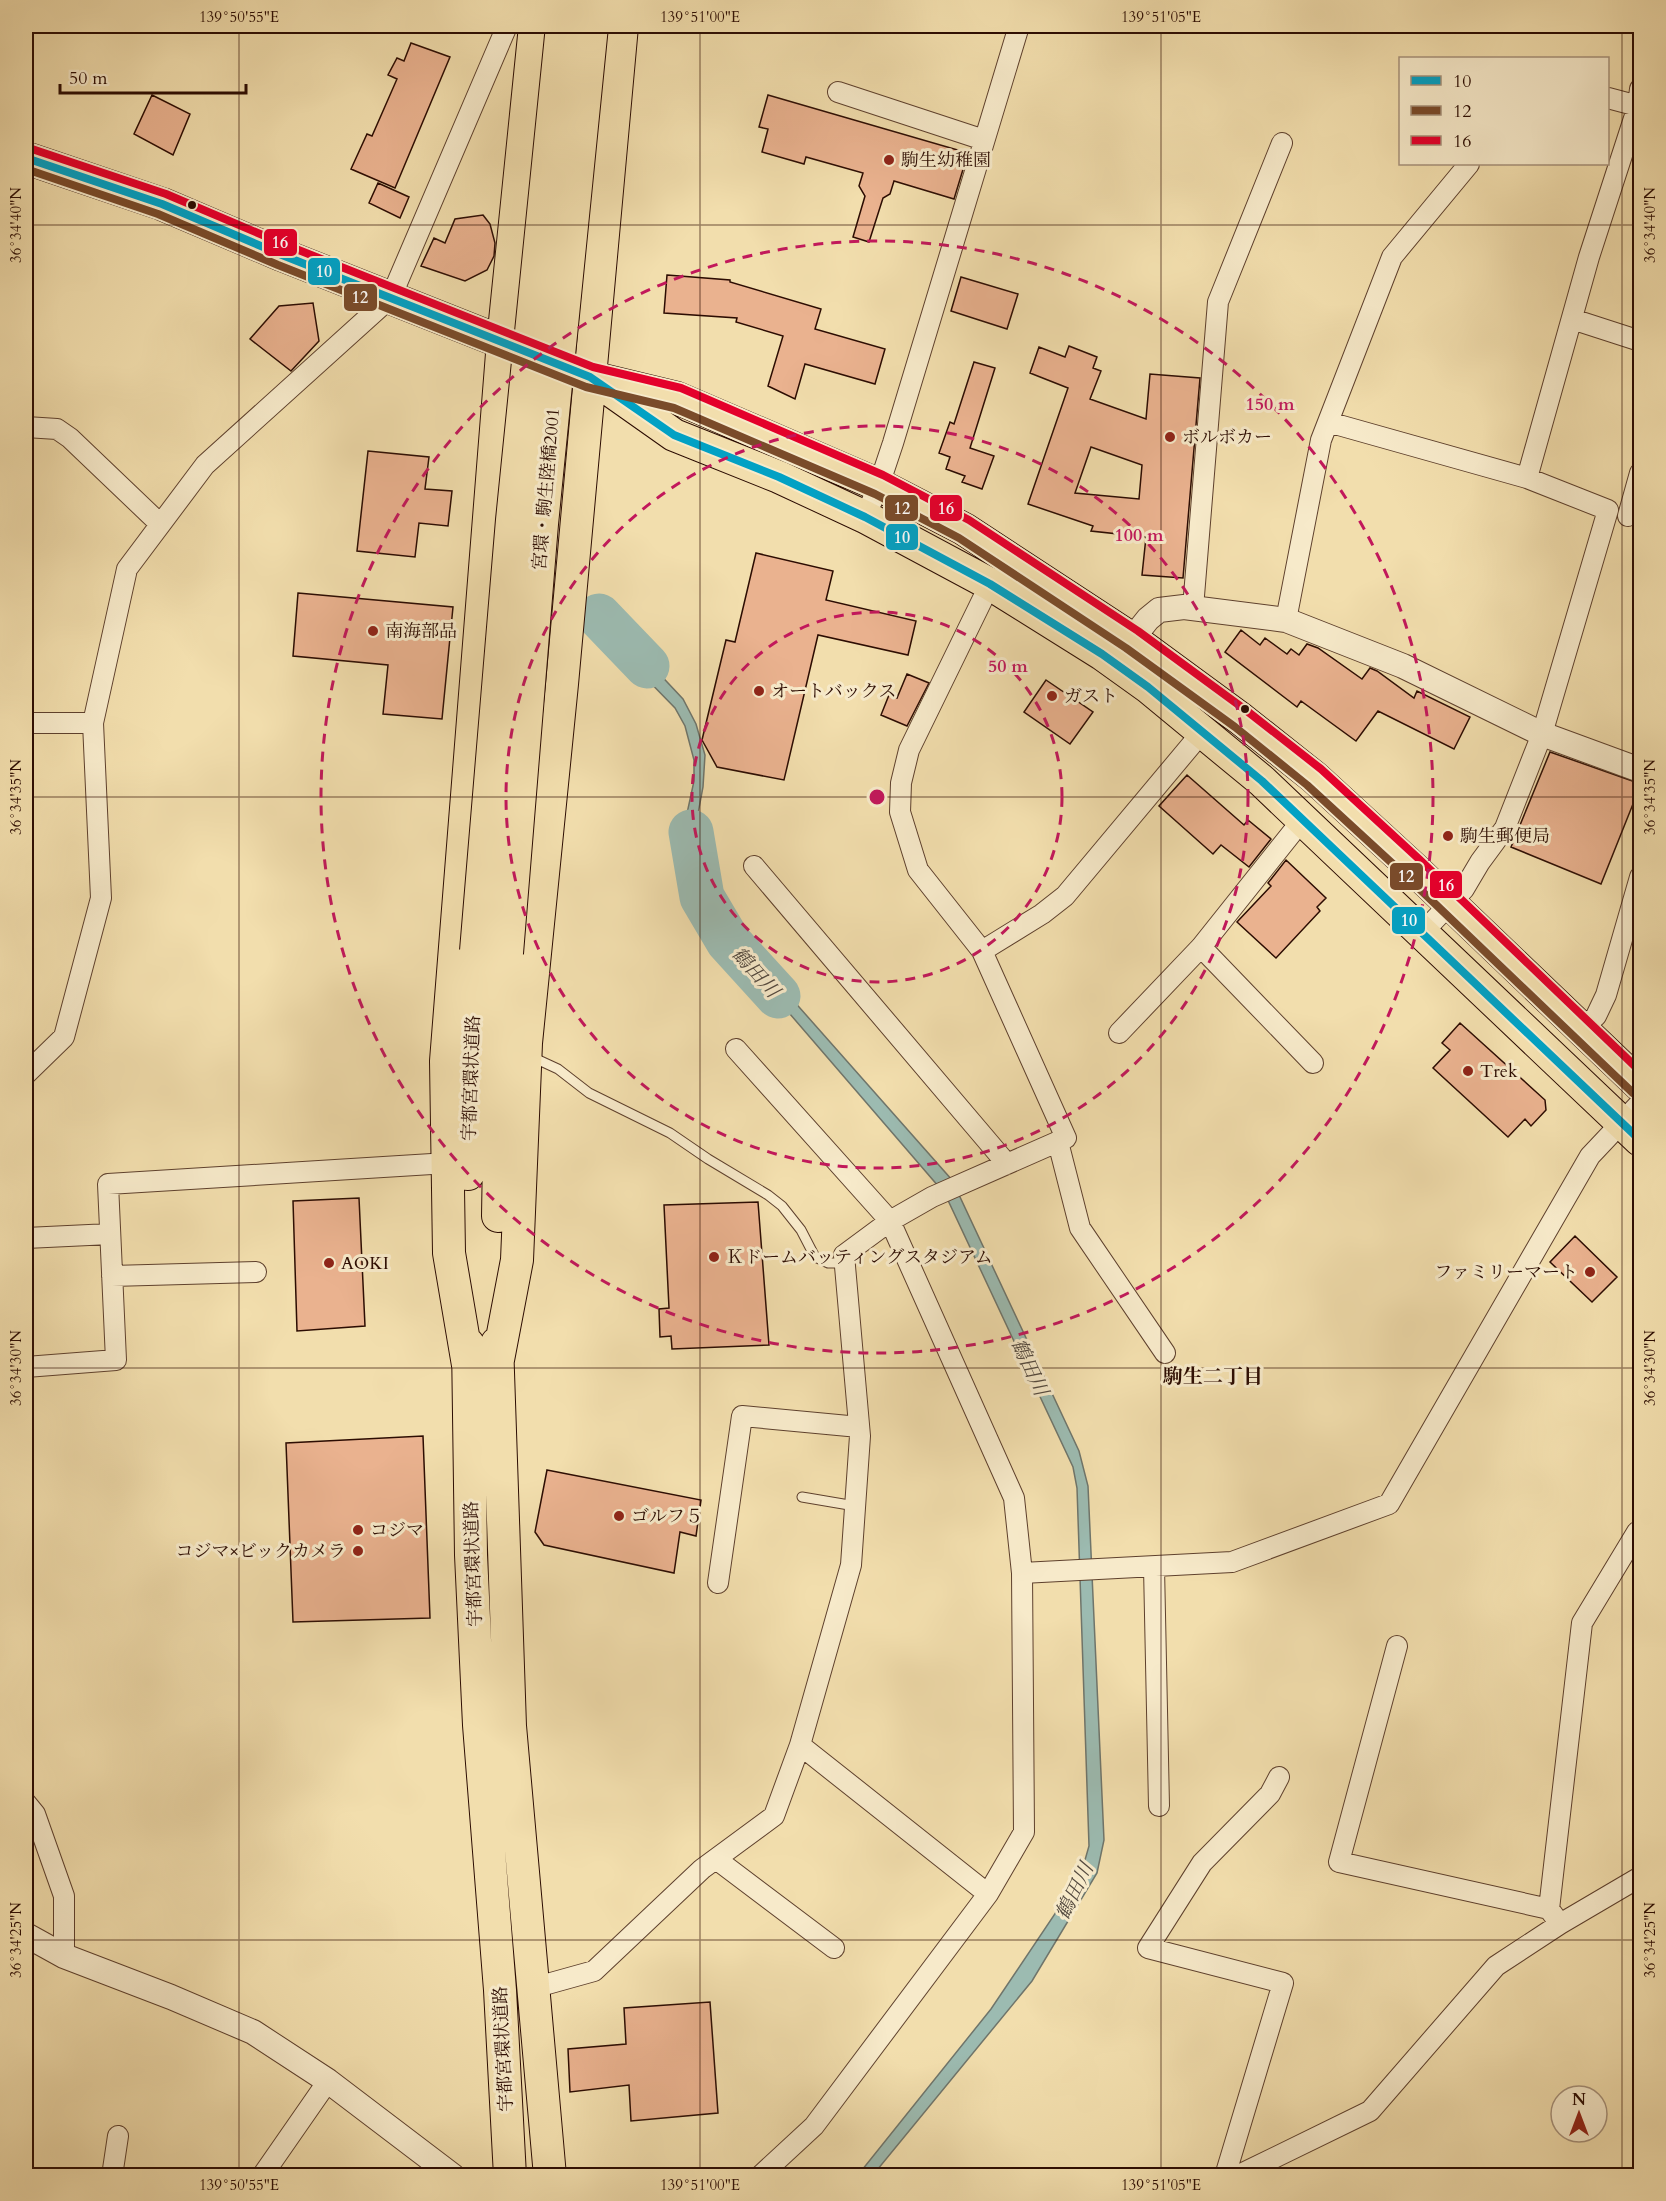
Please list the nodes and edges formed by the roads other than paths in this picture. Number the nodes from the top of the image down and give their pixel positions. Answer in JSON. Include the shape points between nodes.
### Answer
{"nodes":[{"id":1,"x":507,"y":26,"type":"edge"},
{"id":2,"x":535,"y":26,"type":"edge"},
{"id":3,"x":562,"y":26,"type":"edge"},
{"id":4,"x":592,"y":26,"type":"edge"},
{"id":5,"x":622,"y":26,"type":"edge"},
{"id":6,"x":1019,"y":26,"type":"edge"},
{"id":7,"x":838,"y":92,"type":"dead end"},
{"id":8,"x":1609,"y":98,"type":"edge"},
{"id":9,"x":1639,"y":98,"type":"edge"},
{"id":10,"x":984,"y":140,"type":"junction"},
{"id":11,"x":1282,"y":143,"type":"dead end"},
{"id":12,"x":26,"y":158,"type":"edge"},
{"id":13,"x":1468,"y":165,"type":"edge"},
{"id":14,"x":391,"y":297,"type":"junction"},
{"id":15,"x":1572,"y":319,"type":"junction"},
{"id":16,"x":503,"y":341,"type":"junction"},
{"id":17,"x":1641,"y":341,"type":"edge"},
{"id":18,"x":590,"y":377,"type":"junction"},
{"id":19,"x":1328,"y":422,"type":"junction"},
{"id":20,"x":26,"y":427,"type":"edge"},
{"id":21,"x":1641,"y":473,"type":"edge"},
{"id":22,"x":1527,"y":478,"type":"junction"},
{"id":23,"x":879,"y":485,"type":"junction"},
{"id":24,"x":1608,"y":510,"type":"junction"},
{"id":25,"x":865,"y":517,"type":"junction"},
{"id":26,"x":1634,"y":518,"type":"edge"},
{"id":27,"x":159,"y":523,"type":"junction"},
{"id":28,"x":990,"y":585,"type":"junction"},
{"id":29,"x":1193,"y":608,"type":"junction"},
{"id":30,"x":1286,"y":620,"type":"junction"},
{"id":31,"x":1132,"y":639,"type":"junction"},
{"id":32,"x":26,"y":723,"type":"edge"},
{"id":33,"x":93,"y":723,"type":"junction"},
{"id":34,"x":1203,"y":731,"type":"junction"},
{"id":35,"x":1542,"y":734,"type":"junction"},
{"id":36,"x":1641,"y":770,"type":"edge"},
{"id":37,"x":1303,"y":819,"type":"junction"},
{"id":38,"x":754,"y":866,"type":"dead end"},
{"id":39,"x":1641,"y":876,"type":"edge"},
{"id":40,"x":1450,"y":904,"type":"junction"},
{"id":41,"x":1423,"y":932,"type":"junction"},
{"id":42,"x":1201,"y":946,"type":"junction"},
{"id":43,"x":982,"y":951,"type":"junction"},
{"id":44,"x":491,"y":952,"type":"junction"},
{"id":45,"x":1582,"y":1029,"type":"junction"},
{"id":46,"x":1119,"y":1033,"type":"dead end"},
{"id":47,"x":736,"y":1049,"type":"dead end"},
{"id":48,"x":526,"y":1055,"type":"junction"},
{"id":49,"x":1313,"y":1063,"type":"dead end"},
{"id":50,"x":26,"y":1074,"type":"edge"},
{"id":51,"x":1641,"y":1085,"type":"edge"},
{"id":52,"x":1634,"y":1121,"type":"edge"},
{"id":53,"x":1058,"y":1142,"type":"junction"},
{"id":54,"x":448,"y":1163,"type":"junction"},
{"id":55,"x":1007,"y":1164,"type":"junction"},
{"id":56,"x":890,"y":1221,"type":"junction"},
{"id":57,"x":110,"y":1234,"type":"junction"},
{"id":58,"x":26,"y":1238,"type":"edge"},
{"id":59,"x":844,"y":1263,"type":"junction"},
{"id":60,"x":256,"y":1272,"type":"dead end"},
{"id":61,"x":112,"y":1276,"type":"junction"},
{"id":62,"x":1165,"y":1353,"type":"dead end"},
{"id":63,"x":482,"y":1365,"type":"junction"},
{"id":64,"x":26,"y":1367,"type":"edge"},
{"id":65,"x":859,"y":1427,"type":"junction"},
{"id":66,"x":802,"y":1497,"type":"dead end"},
{"id":67,"x":855,"y":1506,"type":"junction"},
{"id":68,"x":1638,"y":1532,"type":"dead end"},
{"id":69,"x":1154,"y":1568,"type":"junction"},
{"id":70,"x":1022,"y":1573,"type":"junction"},
{"id":71,"x":718,"y":1583,"type":"dead end"},
{"id":72,"x":1397,"y":1646,"type":"dead end"},
{"id":73,"x":800,"y":1745,"type":"junction"},
{"id":74,"x":1279,"y":1777,"type":"dead end"},
{"id":75,"x":26,"y":1803,"type":"edge"},
{"id":76,"x":1159,"y":1806,"type":"dead end"},
{"id":77,"x":716,"y":1859,"type":"junction"},
{"id":78,"x":1641,"y":1877,"type":"edge"},
{"id":79,"x":988,"y":1894,"type":"junction"},
{"id":80,"x":1554,"y":1917,"type":"junction"},
{"id":81,"x":26,"y":1935,"type":"edge"},
{"id":82,"x":834,"y":1948,"type":"dead end"},
{"id":83,"x":64,"y":1956,"type":"junction"},
{"id":84,"x":533,"y":1988,"type":"junction"},
{"id":85,"x":328,"y":2081,"type":"junction"},
{"id":86,"x":118,"y":2136,"type":"dead end"},
{"id":87,"x":112,"y":2175,"type":"edge"},
{"id":88,"x":262,"y":2175,"type":"edge"},
{"id":89,"x":453,"y":2175,"type":"edge"},
{"id":90,"x":510,"y":2175,"type":"edge"},
{"id":91,"x":550,"y":2175,"type":"edge"},
{"id":92,"x":760,"y":2175,"type":"edge"},
{"id":93,"x":1225,"y":2175,"type":"edge"},
{"id":94,"x":1236,"y":2175,"type":"edge"}],
"edges":[{"from":1,"to":14,"type":"street"},
{"from":2,"to":16,"type":"main road"},
{"from":3,"to":44,"type":"main road","name":"宮環・駒生陸橋2001","bridge":true,"via":[[512,520]]},
{"from":4,"to":44,"type":"main road","name":"宮環・駒生陸橋2001","bridge":true,"via":[[542,524]]},
{"from":5,"to":18,"type":"main road"},
{"from":6,"to":10,"type":"street"},
{"from":7,"to":10,"type":"street"},
{"from":8,"to":9,"type":"street"},
{"from":9,"to":15,"type":"street"},
{"from":10,"to":23,"type":"street"},
{"from":11,"to":29,"type":"street","via":[[1218,302]]},
{"from":12,"to":14,"type":"main road","via":[[162,204]]},
{"from":13,"to":19,"type":"street","via":[[1392,257]]},
{"from":14,"to":16,"type":"main road"},
{"from":14,"to":27,"type":"street","via":[[204,465]]},
{"from":15,"to":17,"type":"street"},
{"from":15,"to":22,"type":"street"},
{"from":16,"to":18,"type":"main road"},
{"from":16,"to":54,"type":"main road","via":[[446,1061]]},
{"from":18,"to":23,"type":"main road","via":[[677,398]]},
{"from":18,"to":25,"type":"main road","via":[[674,435]]},
{"from":18,"to":48,"type":"main road"},
{"from":19,"to":22,"type":"street"},
{"from":19,"to":30,"type":"street","via":[[1321,440]]},
{"from":20,"to":27,"type":"street","via":[[57,429]]},
{"from":21,"to":26,"type":"street"},
{"from":22,"to":24,"type":"street"},
{"from":23,"to":25,"type":"street"},
{"from":23,"to":31,"type":"main road","via":[[964,529]]},
{"from":24,"to":26,"type":"street"},
{"from":24,"to":35,"type":"street"},
{"from":25,"to":28,"type":"main road"},
{"from":27,"to":33,"type":"street","via":[[127,569]]},
{"from":28,"to":34,"type":"main road","via":[[1102,654]]},
{"from":28,"to":43,"type":"street","via":[[909,750],[901,783],[900,812],[918,870]]},
{"from":29,"to":30,"type":"street"},
{"from":29,"to":31,"type":"street","via":[[1159,610]]},
{"from":30,"to":35,"type":"street","via":[[1402,666]]},
{"from":31,"to":40,"type":"main road","via":[[1314,777]]},
{"from":32,"to":33,"type":"street"},
{"from":33,"to":50,"type":"street","via":[[101,898],[64,1037]]},
{"from":34,"to":37,"type":"main road"},
{"from":34,"to":43,"type":"street","via":[[1065,896]]},
{"from":35,"to":36,"type":"street"},
{"from":35,"to":40,"type":"street","via":[[1505,828]]},
{"from":37,"to":41,"type":"main road"},
{"from":37,"to":42,"type":"street"},
{"from":38,"to":55,"type":"street"},
{"from":39,"to":45,"type":"street","via":[[1606,995],[1596,1016]]},
{"from":40,"to":41,"type":"street"},
{"from":40,"to":45,"type":"main road"},
{"from":41,"to":52,"type":"main road"},
{"from":42,"to":46,"type":"street"},
{"from":42,"to":49,"type":"street"},
{"from":43,"to":53,"type":"street","via":[[1066,1138]]},
{"from":44,"to":63,"type":"main road","name":"宇都宮環状道路","via":[[500,1095]]},
{"from":45,"to":51,"type":"main road"},
{"from":47,"to":56,"type":"street"},
{"from":48,"to":59,"type":"lane","via":[[558,1069],[590,1093],[670,1132],[768,1195],[801,1230],[815,1257],[828,1263]]},
{"from":48,"to":63,"type":"main road","via":[[517,1260]]},
{"from":52,"to":69,"type":"street","via":[[1590,1156],[1389,1504],[1232,1562]]},
{"from":53,"to":55,"type":"street"},
{"from":53,"to":62,"type":"street","via":[[1080,1228]]},
{"from":54,"to":57,"type":"street","via":[[108,1184]]},
{"from":54,"to":63,"type":"main road","via":[[449,1253]]},
{"from":55,"to":56,"type":"street","via":[[932,1197]]},
{"from":56,"to":59,"type":"street","via":[[844,1255]]},
{"from":56,"to":70,"type":"street","via":[[1014,1498]]},
{"from":57,"to":58,"type":"street"},
{"from":57,"to":61,"type":"street"},
{"from":59,"to":65,"type":"street"},
{"from":60,"to":61,"type":"street"},
{"from":61,"to":64,"type":"street","via":[[116,1360]]},
{"from":63,"to":84,"type":"main road","name":"宇都宮環状道路"},
{"from":63,"to":90,"type":"main road","name":"宇都宮環状道路","via":[[471,1555]]},
{"from":65,"to":67,"type":"street"},
{"from":65,"to":71,"type":"street","via":[[742,1416]]},
{"from":66,"to":67,"type":"lane"},
{"from":67,"to":73,"type":"street","via":[[851,1565]]},
{"from":68,"to":80,"type":"street","via":[[1582,1623]]},
{"from":69,"to":70,"type":"street"},
{"from":69,"to":76,"type":"street"},
{"from":70,"to":79,"type":"street","via":[[1024,1832]]},
{"from":72,"to":80,"type":"street","via":[[1339,1862]]},
{"from":73,"to":77,"type":"street","via":[[774,1816]]},
{"from":73,"to":79,"type":"street"},
{"from":74,"to":93,"type":"street","via":[[1270,1794],[1202,1863],[1148,1948],[1283,1983]]},
{"from":75,"to":83,"type":"street","via":[[35,1814],[64,1896]]},
{"from":77,"to":82,"type":"street"},
{"from":77,"to":84,"type":"street","via":[[594,1971]]},
{"from":78,"to":80,"type":"street"},
{"from":79,"to":92,"type":"street","via":[[814,2126]]},
{"from":80,"to":94,"type":"street","via":[[1496,1966],[1370,2111]]},
{"from":81,"to":83,"type":"street"},
{"from":83,"to":85,"type":"street","via":[[253,2032]]},
{"from":84,"to":91,"type":"main road","name":"宇都宮環状道路"},
{"from":85,"to":88,"type":"street"},
{"from":85,"to":89,"type":"street"},
{"from":86,"to":87,"type":"street"}]}
